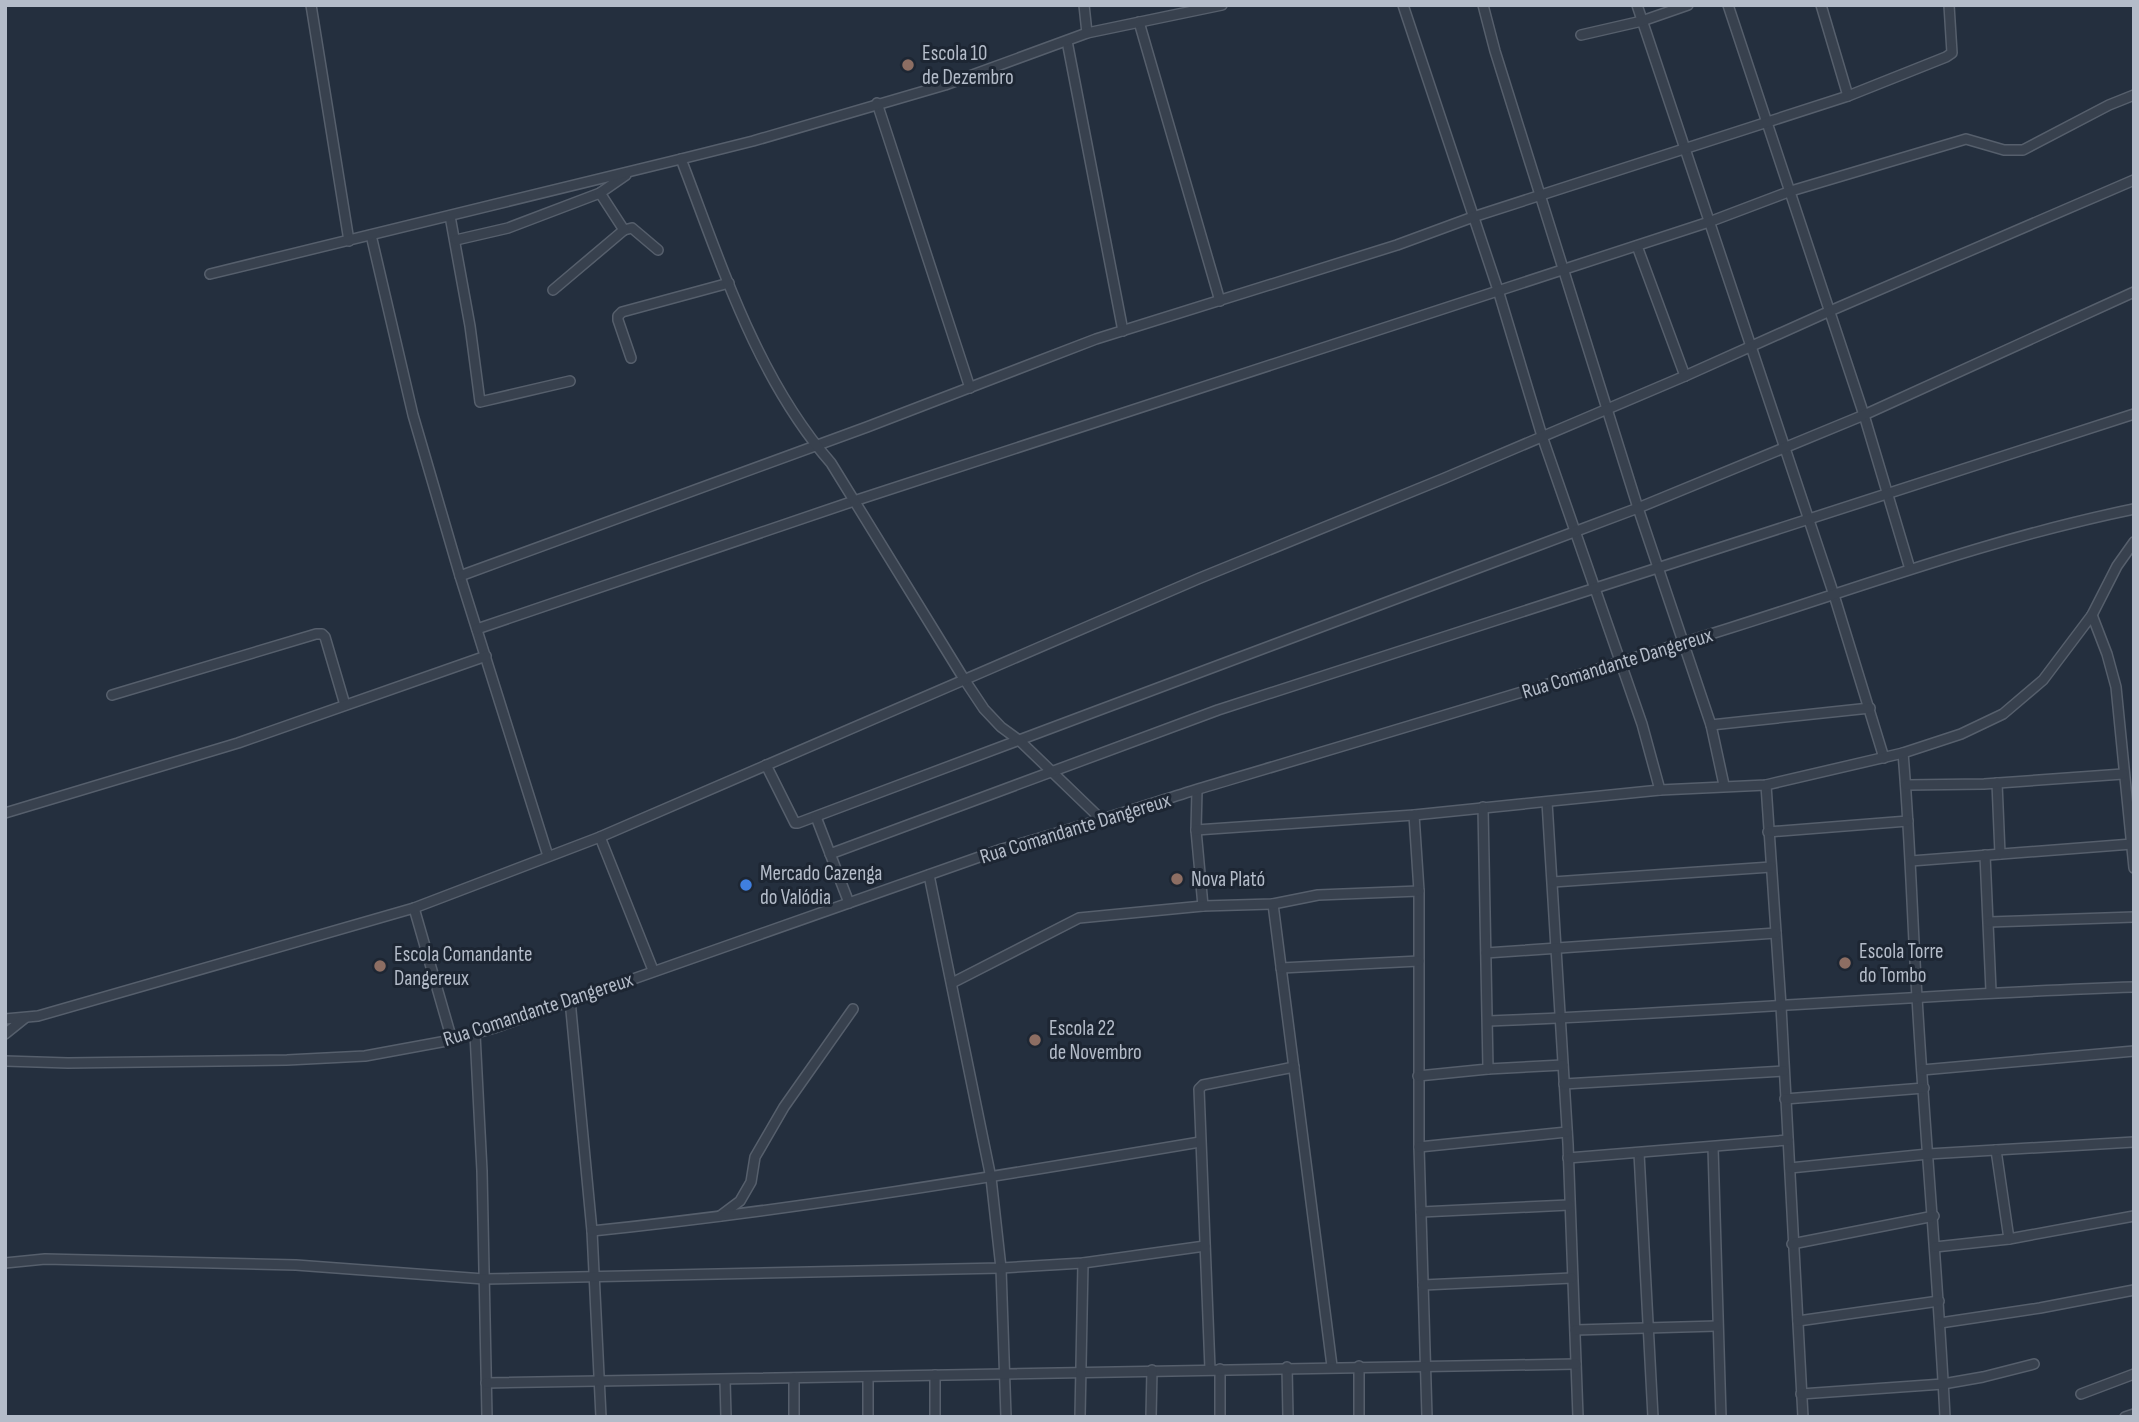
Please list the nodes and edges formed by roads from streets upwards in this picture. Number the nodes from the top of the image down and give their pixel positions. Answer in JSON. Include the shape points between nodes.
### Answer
{"nodes":[{"id":1,"x":310,"y":5,"type":"edge"},
{"id":2,"x":1084,"y":5,"type":"edge"},
{"id":3,"x":1222,"y":5,"type":"edge"},
{"id":4,"x":1403,"y":5,"type":"edge"},
{"id":5,"x":1483,"y":5,"type":"edge"},
{"id":6,"x":1637,"y":5,"type":"edge"},
{"id":7,"x":1688,"y":5,"type":"edge"},
{"id":8,"x":1728,"y":5,"type":"edge"},
{"id":9,"x":1821,"y":5,"type":"edge"},
{"id":10,"x":1949,"y":5,"type":"edge"},
{"id":11,"x":1642,"y":21,"type":"junction"},
{"id":12,"x":1139,"y":22,"type":"junction"},
{"id":13,"x":1087,"y":33,"type":"junction"},
{"id":14,"x":1581,"y":35,"type":"dead end"},
{"id":15,"x":1067,"y":41,"type":"junction"},
{"id":16,"x":2134,"y":95,"type":"edge"},
{"id":17,"x":1848,"y":96,"type":"junction"},
{"id":18,"x":877,"y":103,"type":"junction"},
{"id":19,"x":1766,"y":121,"type":"junction"},
{"id":20,"x":1683,"y":148,"type":"junction"},
{"id":21,"x":681,"y":159,"type":"junction"},
{"id":22,"x":632,"y":171,"type":"junction"},
{"id":23,"x":2134,"y":180,"type":"edge"},
{"id":24,"x":1791,"y":191,"type":"junction"},
{"id":25,"x":600,"y":193,"type":"junction"},
{"id":26,"x":1541,"y":197,"type":"junction"},
{"id":27,"x":450,"y":216,"type":"junction"},
{"id":28,"x":1473,"y":217,"type":"junction"},
{"id":29,"x":1709,"y":222,"type":"junction"},
{"id":30,"x":624,"y":230,"type":"junction"},
{"id":31,"x":372,"y":235,"type":"junction"},
{"id":32,"x":456,"y":240,"type":"junction"},
{"id":33,"x":349,"y":241,"type":"junction"},
{"id":34,"x":1637,"y":246,"type":"junction"},
{"id":35,"x":659,"y":250,"type":"dead end"},
{"id":36,"x":1563,"y":269,"type":"junction"},
{"id":37,"x":210,"y":274,"type":"dead end"},
{"id":38,"x":729,"y":283,"type":"junction"},
{"id":39,"x":553,"y":290,"type":"dead end"},
{"id":40,"x":1498,"y":290,"type":"junction"},
{"id":41,"x":2134,"y":292,"type":"edge"},
{"id":42,"x":1220,"y":301,"type":"junction"},
{"id":43,"x":1830,"y":311,"type":"junction"},
{"id":44,"x":1123,"y":331,"type":"junction"},
{"id":45,"x":1750,"y":346,"type":"junction"},
{"id":46,"x":631,"y":358,"type":"dead end"},
{"id":47,"x":1685,"y":376,"type":"junction"},
{"id":48,"x":570,"y":381,"type":"dead end"},
{"id":49,"x":970,"y":388,"type":"junction"},
{"id":50,"x":1608,"y":409,"type":"junction"},
{"id":51,"x":2134,"y":414,"type":"edge"},
{"id":52,"x":1864,"y":415,"type":"junction"},
{"id":53,"x":1542,"y":436,"type":"junction"},
{"id":54,"x":815,"y":445,"type":"junction"},
{"id":55,"x":1785,"y":448,"type":"junction"},
{"id":56,"x":1888,"y":493,"type":"junction"},
{"id":57,"x":854,"y":501,"type":"junction"},
{"id":58,"x":1639,"y":508,"type":"junction"},
{"id":59,"x":2134,"y":509,"type":"edge"},
{"id":60,"x":1808,"y":520,"type":"junction"},
{"id":61,"x":1575,"y":532,"type":"junction"},
{"id":62,"x":2134,"y":542,"type":"edge"},
{"id":63,"x":1659,"y":569,"type":"junction"},
{"id":64,"x":1910,"y":569,"type":"junction"},
{"id":65,"x":460,"y":576,"type":"junction"},
{"id":66,"x":1595,"y":590,"type":"junction"},
{"id":67,"x":1834,"y":595,"type":"junction"},
{"id":68,"x":2092,"y":615,"type":"junction"},
{"id":69,"x":477,"y":629,"type":"junction"},
{"id":70,"x":1683,"y":643,"type":"junction"},
{"id":71,"x":486,"y":656,"type":"junction"},
{"id":72,"x":1620,"y":662,"type":"junction"},
{"id":73,"x":964,"y":679,"type":"junction"},
{"id":74,"x":112,"y":695,"type":"dead end"},
{"id":75,"x":345,"y":705,"type":"junction"},
{"id":76,"x":1870,"y":708,"type":"junction"},
{"id":77,"x":1711,"y":725,"type":"junction"},
{"id":78,"x":1020,"y":741,"type":"junction"},
{"id":79,"x":1903,"y":752,"type":"junction"},
{"id":80,"x":1884,"y":758,"type":"junction"},
{"id":81,"x":766,"y":765,"type":"junction"},
{"id":82,"x":1054,"y":772,"type":"junction"},
{"id":83,"x":2123,"y":774,"type":"junction"},
{"id":84,"x":1997,"y":783,"type":"junction"},
{"id":85,"x":1724,"y":785,"type":"junction"},
{"id":86,"x":1766,"y":785,"type":"junction"},
{"id":87,"x":1906,"y":785,"type":"junction"},
{"id":88,"x":1197,"y":790,"type":"junction"},
{"id":89,"x":1660,"y":790,"type":"junction"},
{"id":90,"x":1548,"y":802,"type":"junction"},
{"id":91,"x":1483,"y":807,"type":"junction"},
{"id":92,"x":5,"y":813,"type":"edge"},
{"id":93,"x":1415,"y":815,"type":"junction"},
{"id":94,"x":816,"y":817,"type":"junction"},
{"id":95,"x":1102,"y":820,"type":"junction"},
{"id":96,"x":1908,"y":821,"type":"junction"},
{"id":97,"x":1196,"y":830,"type":"junction"},
{"id":98,"x":1768,"y":832,"type":"junction"},
{"id":99,"x":600,"y":837,"type":"junction"},
{"id":100,"x":2132,"y":844,"type":"junction"},
{"id":101,"x":830,"y":854,"type":"junction"},
{"id":102,"x":2000,"y":854,"type":"junction"},
{"id":103,"x":1985,"y":855,"type":"junction"},
{"id":104,"x":548,"y":856,"type":"junction"},
{"id":105,"x":1911,"y":861,"type":"junction"},
{"id":106,"x":1771,"y":867,"type":"junction"},
{"id":107,"x":2134,"y":868,"type":"edge"},
{"id":108,"x":929,"y":875,"type":"junction"},
{"id":109,"x":1553,"y":882,"type":"junction"},
{"id":110,"x":1419,"y":891,"type":"junction"},
{"id":111,"x":849,"y":903,"type":"junction"},
{"id":112,"x":1273,"y":904,"type":"junction"},
{"id":113,"x":1203,"y":906,"type":"junction"},
{"id":114,"x":414,"y":908,"type":"junction"},
{"id":115,"x":2134,"y":917,"type":"edge"},
{"id":116,"x":1989,"y":922,"type":"junction"},
{"id":117,"x":1776,"y":933,"type":"junction"},
{"id":118,"x":1557,"y":948,"type":"junction"},
{"id":119,"x":1486,"y":953,"type":"junction"},
{"id":120,"x":1419,"y":961,"type":"junction"},
{"id":121,"x":1281,"y":968,"type":"junction"},
{"id":122,"x":653,"y":970,"type":"junction"},
{"id":123,"x":953,"y":983,"type":"junction"},
{"id":124,"x":2134,"y":987,"type":"edge"},
{"id":125,"x":1991,"y":992,"type":"junction"},
{"id":126,"x":1917,"y":996,"type":"junction"},
{"id":127,"x":570,"y":1000,"type":"junction"},
{"id":128,"x":1781,"y":1006,"type":"junction"},
{"id":129,"x":853,"y":1009,"type":"dead end"},
{"id":130,"x":25,"y":1018,"type":"junction"},
{"id":131,"x":1561,"y":1018,"type":"junction"},
{"id":132,"x":5,"y":1019,"type":"edge"},
{"id":133,"x":1489,"y":1021,"type":"junction"},
{"id":134,"x":5,"y":1034,"type":"edge"},
{"id":135,"x":475,"y":1034,"type":"junction"},
{"id":136,"x":452,"y":1040,"type":"junction"},
{"id":137,"x":2134,"y":1051,"type":"edge"},
{"id":138,"x":5,"y":1060,"type":"edge"},
{"id":139,"x":1563,"y":1065,"type":"junction"},
{"id":140,"x":1294,"y":1067,"type":"junction"},
{"id":141,"x":1488,"y":1069,"type":"junction"},
{"id":142,"x":1922,"y":1070,"type":"junction"},
{"id":143,"x":1784,"y":1071,"type":"junction"},
{"id":144,"x":1418,"y":1076,"type":"junction"},
{"id":145,"x":1564,"y":1084,"type":"junction"},
{"id":146,"x":1924,"y":1088,"type":"junction"},
{"id":147,"x":1785,"y":1099,"type":"junction"},
{"id":148,"x":1567,"y":1132,"type":"junction"},
{"id":149,"x":1788,"y":1140,"type":"junction"},
{"id":150,"x":1200,"y":1142,"type":"junction"},
{"id":151,"x":2134,"y":1142,"type":"edge"},
{"id":152,"x":1419,"y":1147,"type":"junction"},
{"id":153,"x":1713,"y":1147,"type":"junction"},
{"id":154,"x":1996,"y":1150,"type":"junction"},
{"id":155,"x":1639,"y":1153,"type":"junction"},
{"id":156,"x":1928,"y":1154,"type":"junction"},
{"id":157,"x":1568,"y":1158,"type":"junction"},
{"id":158,"x":1790,"y":1168,"type":"junction"},
{"id":159,"x":991,"y":1178,"type":"junction"},
{"id":160,"x":1569,"y":1206,"type":"junction"},
{"id":161,"x":1421,"y":1212,"type":"junction"},
{"id":162,"x":1934,"y":1216,"type":"junction"},
{"id":163,"x":2134,"y":1216,"type":"edge"},
{"id":164,"x":719,"y":1217,"type":"junction"},
{"id":165,"x":592,"y":1231,"type":"junction"},
{"id":166,"x":2009,"y":1239,"type":"junction"},
{"id":167,"x":1793,"y":1244,"type":"junction"},
{"id":168,"x":1205,"y":1246,"type":"junction"},
{"id":169,"x":1935,"y":1247,"type":"junction"},
{"id":170,"x":5,"y":1263,"type":"edge"},
{"id":171,"x":1083,"y":1263,"type":"junction"},
{"id":172,"x":1001,"y":1268,"type":"junction"},
{"id":173,"x":593,"y":1278,"type":"junction"},
{"id":174,"x":1572,"y":1278,"type":"junction"},
{"id":175,"x":484,"y":1279,"type":"junction"},
{"id":176,"x":1423,"y":1285,"type":"junction"},
{"id":177,"x":2134,"y":1290,"type":"edge"},
{"id":178,"x":1939,"y":1301,"type":"junction"},
{"id":179,"x":1798,"y":1321,"type":"junction"},
{"id":180,"x":1940,"y":1323,"type":"junction"},
{"id":181,"x":1717,"y":1326,"type":"junction"},
{"id":182,"x":1648,"y":1329,"type":"junction"},
{"id":183,"x":1575,"y":1330,"type":"junction"},
{"id":184,"x":1576,"y":1364,"type":"junction"},
{"id":185,"x":2034,"y":1364,"type":"dead end"},
{"id":186,"x":1426,"y":1365,"type":"junction"},
{"id":187,"x":1332,"y":1366,"type":"junction"},
{"id":188,"x":1359,"y":1366,"type":"junction"},
{"id":189,"x":1287,"y":1367,"type":"junction"},
{"id":190,"x":1215,"y":1369,"type":"junction"},
{"id":191,"x":1152,"y":1370,"type":"junction"},
{"id":192,"x":1081,"y":1371,"type":"junction"},
{"id":193,"x":1006,"y":1373,"type":"junction"},
{"id":194,"x":2134,"y":1374,"type":"edge"},
{"id":195,"x":935,"y":1375,"type":"junction"},
{"id":196,"x":868,"y":1377,"type":"junction"},
{"id":197,"x":794,"y":1378,"type":"junction"},
{"id":198,"x":725,"y":1380,"type":"junction"},
{"id":199,"x":486,"y":1383,"type":"junction"},
{"id":200,"x":599,"y":1383,"type":"junction"},
{"id":201,"x":1943,"y":1384,"type":"junction"},
{"id":202,"x":1801,"y":1394,"type":"junction"},
{"id":203,"x":2081,"y":1394,"type":"dead end"},
{"id":204,"x":2134,"y":1414,"type":"edge"},
{"id":205,"x":487,"y":1417,"type":"edge"},
{"id":206,"x":601,"y":1417,"type":"edge"},
{"id":207,"x":726,"y":1417,"type":"edge"},
{"id":208,"x":794,"y":1417,"type":"edge"},
{"id":209,"x":868,"y":1417,"type":"edge"},
{"id":210,"x":935,"y":1417,"type":"edge"},
{"id":211,"x":1006,"y":1417,"type":"edge"},
{"id":212,"x":1080,"y":1417,"type":"edge"},
{"id":213,"x":1151,"y":1417,"type":"edge"},
{"id":214,"x":1220,"y":1417,"type":"edge"},
{"id":215,"x":1288,"y":1417,"type":"edge"},
{"id":216,"x":1359,"y":1417,"type":"edge"},
{"id":217,"x":1427,"y":1417,"type":"edge"},
{"id":218,"x":1578,"y":1417,"type":"edge"},
{"id":219,"x":1653,"y":1417,"type":"edge"},
{"id":220,"x":1721,"y":1417,"type":"edge"},
{"id":221,"x":1803,"y":1417,"type":"edge"},
{"id":222,"x":1945,"y":1417,"type":"edge"},
{"id":223,"x":2125,"y":1417,"type":"edge"}],
"edges":[{"from":1,"to":33,"type":"street"},
{"from":2,"to":13,"type":"street"},
{"from":3,"to":12,"type":"street"},
{"from":4,"to":28,"type":"street"},
{"from":5,"to":26,"type":"street"},
{"from":6,"to":11,"type":"street"},
{"from":7,"to":11,"type":"street"},
{"from":8,"to":19,"type":"street"},
{"from":9,"to":17,"type":"street"},
{"from":10,"to":17,"type":"street","via":[[1952,53]]},
{"from":11,"to":14,"type":"street"},
{"from":11,"to":20,"type":"street"},
{"from":12,"to":13,"type":"street"},
{"from":12,"to":42,"type":"street"},
{"from":13,"to":15,"type":"street"},
{"from":15,"to":18,"type":"street","via":[[945,85]]},
{"from":15,"to":44,"type":"street"},
{"from":16,"to":24,"type":"street","via":[[2023,150],[2004,150],[1966,139]]},
{"from":17,"to":19,"type":"street"},
{"from":18,"to":21,"type":"street"},
{"from":18,"to":49,"type":"street"},
{"from":19,"to":20,"type":"street"},
{"from":19,"to":24,"type":"street"},
{"from":20,"to":26,"type":"street"},
{"from":20,"to":29,"type":"street"},
{"from":21,"to":22,"type":"street"},
{"from":21,"to":38,"type":"street"},
{"from":22,"to":25,"type":"street"},
{"from":22,"to":27,"type":"street"},
{"from":23,"to":43,"type":"street"},
{"from":24,"to":29,"type":"street"},
{"from":24,"to":43,"type":"street"},
{"from":25,"to":30,"type":"street"},
{"from":25,"to":32,"type":"street","via":[[508,228]]},
{"from":26,"to":28,"type":"street"},
{"from":26,"to":36,"type":"street"},
{"from":27,"to":31,"type":"street"},
{"from":27,"to":32,"type":"street"},
{"from":28,"to":40,"type":"street"},
{"from":28,"to":42,"type":"street"},
{"from":29,"to":34,"type":"street"},
{"from":29,"to":45,"type":"street"},
{"from":30,"to":35,"type":"street","via":[[632,228]]},
{"from":30,"to":39,"type":"street"},
{"from":31,"to":33,"type":"street"},
{"from":31,"to":65,"type":"street","via":[[414,415]]},
{"from":32,"to":48,"type":"street","via":[[480,402]]},
{"from":33,"to":37,"type":"street"},
{"from":34,"to":36,"type":"street"},
{"from":34,"to":47,"type":"street"},
{"from":36,"to":40,"type":"street"},
{"from":36,"to":50,"type":"street"},
{"from":38,"to":46,"type":"street","via":[[622,312],[618,320]]},
{"from":38,"to":54,"type":"street","via":[[776,383]]},
{"from":40,"to":53,"type":"street"},
{"from":40,"to":57,"type":"street"},
{"from":41,"to":52,"type":"street"},
{"from":42,"to":44,"type":"street"},
{"from":43,"to":45,"type":"street"},
{"from":43,"to":52,"type":"street"},
{"from":44,"to":49,"type":"street"},
{"from":45,"to":47,"type":"street"},
{"from":45,"to":55,"type":"street"},
{"from":47,"to":50,"type":"street"},
{"from":49,"to":54,"type":"street"},
{"from":50,"to":53,"type":"street"},
{"from":50,"to":58,"type":"street"},
{"from":51,"to":56,"type":"street"},
{"from":52,"to":55,"type":"street"},
{"from":52,"to":56,"type":"street"},
{"from":53,"to":61,"type":"street"},
{"from":53,"to":73,"type":"street"},
{"from":54,"to":57,"type":"street"},
{"from":54,"to":65,"type":"street"},
{"from":55,"to":58,"type":"street"},
{"from":55,"to":60,"type":"street"},
{"from":56,"to":60,"type":"street"},
{"from":56,"to":64,"type":"street"},
{"from":57,"to":69,"type":"street"},
{"from":57,"to":73,"type":"street"},
{"from":58,"to":61,"type":"street"},
{"from":58,"to":63,"type":"street"},
{"from":59,"to":64,"type":"street","name":"Rua Comandante Dangereux","via":[[2082,519]]},
{"from":60,"to":63,"type":"street"},
{"from":60,"to":67,"type":"street"},
{"from":61,"to":66,"type":"street"},
{"from":61,"to":78,"type":"street"},
{"from":62,"to":68,"type":"street"},
{"from":63,"to":66,"type":"street"},
{"from":63,"to":70,"type":"street"},
{"from":64,"to":67,"type":"street","name":"Rua Comandante Dangereux"},
{"from":65,"to":69,"type":"street"},
{"from":66,"to":72,"type":"street"},
{"from":66,"to":82,"type":"street","via":[[1218,710]]},
{"from":67,"to":70,"type":"street","name":"Rua Comandante Dangereux"},
{"from":67,"to":76,"type":"street"},
{"from":68,"to":79,"type":"street","via":[[2043,680],[2003,714],[1961,734]]},
{"from":68,"to":83,"type":"street","via":[[2116,687]]},
{"from":69,"to":71,"type":"street"},
{"from":70,"to":72,"type":"street","name":"Rua Comandante Dangereux"},
{"from":70,"to":77,"type":"street"},
{"from":71,"to":75,"type":"street"},
{"from":71,"to":104,"type":"street"},
{"from":72,"to":88,"type":"street","name":"Rua Comandante Dangereux"},
{"from":72,"to":89,"type":"street"},
{"from":73,"to":78,"type":"street","via":[[984,709]]},
{"from":73,"to":81,"type":"street"},
{"from":74,"to":75,"type":"street","via":[[322,634]]},
{"from":75,"to":92,"type":"street","via":[[238,743]]},
{"from":76,"to":77,"type":"street"},
{"from":76,"to":80,"type":"street"},
{"from":77,"to":85,"type":"street"},
{"from":78,"to":82,"type":"street"},
{"from":78,"to":94,"type":"street"},
{"from":79,"to":80,"type":"street"},
{"from":79,"to":87,"type":"street"},
{"from":80,"to":86,"type":"street"},
{"from":81,"to":94,"type":"street","via":[[795,823]]},
{"from":81,"to":99,"type":"street"},
{"from":82,"to":95,"type":"street"},
{"from":82,"to":101,"type":"street"},
{"from":83,"to":84,"type":"street"},
{"from":83,"to":100,"type":"street"},
{"from":84,"to":87,"type":"street"},
{"from":84,"to":102,"type":"street"},
{"from":85,"to":86,"type":"street"},
{"from":85,"to":89,"type":"street"},
{"from":86,"to":98,"type":"street"},
{"from":87,"to":96,"type":"street"},
{"from":88,"to":95,"type":"street","name":"Rua Comandante Dangereux"},
{"from":88,"to":97,"type":"street"},
{"from":89,"to":90,"type":"street"},
{"from":90,"to":91,"type":"street"},
{"from":90,"to":109,"type":"street"},
{"from":91,"to":93,"type":"street"},
{"from":91,"to":119,"type":"street"},
{"from":93,"to":97,"type":"street"},
{"from":93,"to":110,"type":"street"},
{"from":94,"to":101,"type":"street"},
{"from":95,"to":108,"type":"street","name":"Rua Comandante Dangereux"},
{"from":96,"to":98,"type":"street"},
{"from":96,"to":105,"type":"street"},
{"from":97,"to":113,"type":"street"},
{"from":98,"to":106,"type":"street"},
{"from":99,"to":104,"type":"street"},
{"from":99,"to":122,"type":"street"},
{"from":100,"to":102,"type":"street"},
{"from":100,"to":107,"type":"street"},
{"from":101,"to":111,"type":"street"},
{"from":102,"to":103,"type":"street"},
{"from":103,"to":105,"type":"street"},
{"from":103,"to":116,"type":"street"},
{"from":104,"to":114,"type":"street"},
{"from":105,"to":126,"type":"street"},
{"from":106,"to":109,"type":"street"},
{"from":106,"to":117,"type":"street"},
{"from":108,"to":111,"type":"street","name":"Rua Comandante Dangereux"},
{"from":108,"to":123,"type":"street"},
{"from":109,"to":118,"type":"street"},
{"from":110,"to":112,"type":"street","via":[[1318,895]]},
{"from":110,"to":120,"type":"street"},
{"from":111,"to":122,"type":"street","name":"Rua Comandante Dangereux"},
{"from":112,"to":113,"type":"street"},
{"from":112,"to":121,"type":"street"},
{"from":113,"to":123,"type":"street","via":[[1079,918]]},
{"from":114,"to":130,"type":"street"},
{"from":114,"to":136,"type":"street"},
{"from":115,"to":116,"type":"street"},
{"from":116,"to":125,"type":"street"},
{"from":117,"to":118,"type":"street"},
{"from":117,"to":128,"type":"street"},
{"from":118,"to":119,"type":"street"},
{"from":118,"to":131,"type":"street"},
{"from":119,"to":133,"type":"street"},
{"from":120,"to":121,"type":"street"},
{"from":120,"to":144,"type":"street"},
{"from":121,"to":140,"type":"street"},
{"from":122,"to":127,"type":"street","name":"Rua Comandante Dangereux"},
{"from":123,"to":159,"type":"street"},
{"from":124,"to":125,"type":"street"},
{"from":125,"to":126,"type":"street"},
{"from":126,"to":128,"type":"street"},
{"from":126,"to":142,"type":"street"},
{"from":127,"to":135,"type":"street","name":"Rua Comandante Dangereux"},
{"from":127,"to":165,"type":"street"},
{"from":128,"to":131,"type":"street"},
{"from":128,"to":143,"type":"street"},
{"from":129,"to":164,"type":"street","via":[[778,1117],[755,1157],[751,1182],[740,1201]]},
{"from":130,"to":132,"type":"street"},
{"from":130,"to":134,"type":"street"},
{"from":131,"to":133,"type":"street"},
{"from":131,"to":139,"type":"street"},
{"from":133,"to":141,"type":"street"},
{"from":135,"to":136,"type":"street","name":"Rua Comandante Dangereux"},
{"from":135,"to":175,"type":"street"},
{"from":136,"to":138,"type":"street","name":"Rua Comandante Dangereux","via":[[365,1056],[287,1060]]},
{"from":137,"to":142,"type":"street"},
{"from":139,"to":141,"type":"street"},
{"from":139,"to":145,"type":"street"},
{"from":140,"to":150,"type":"street","via":[[1203,1085],[1198,1095]]},
{"from":140,"to":187,"type":"street"},
{"from":141,"to":144,"type":"street"},
{"from":142,"to":146,"type":"street"},
{"from":143,"to":145,"type":"street"},
{"from":143,"to":147,"type":"street"},
{"from":144,"to":152,"type":"street"},
{"from":145,"to":148,"type":"street"},
{"from":146,"to":147,"type":"street"},
{"from":146,"to":156,"type":"street"},
{"from":147,"to":149,"type":"street"},
{"from":148,"to":152,"type":"street"},
{"from":148,"to":157,"type":"street"},
{"from":149,"to":153,"type":"street"},
{"from":149,"to":158,"type":"street"},
{"from":150,"to":159,"type":"street"},
{"from":150,"to":168,"type":"street"},
{"from":151,"to":154,"type":"street"},
{"from":152,"to":161,"type":"street"},
{"from":153,"to":155,"type":"street"},
{"from":153,"to":181,"type":"street"},
{"from":154,"to":156,"type":"street"},
{"from":154,"to":166,"type":"street"},
{"from":155,"to":157,"type":"street"},
{"from":155,"to":182,"type":"street"},
{"from":156,"to":158,"type":"street"},
{"from":156,"to":162,"type":"street"},
{"from":157,"to":160,"type":"street"},
{"from":158,"to":167,"type":"street"},
{"from":159,"to":164,"type":"street"},
{"from":159,"to":172,"type":"street"},
{"from":160,"to":161,"type":"street"},
{"from":160,"to":174,"type":"street"},
{"from":161,"to":176,"type":"street"},
{"from":162,"to":167,"type":"street"},
{"from":162,"to":169,"type":"street"},
{"from":163,"to":166,"type":"street"},
{"from":164,"to":165,"type":"street"},
{"from":165,"to":173,"type":"street"},
{"from":166,"to":169,"type":"street"},
{"from":167,"to":179,"type":"street"},
{"from":168,"to":171,"type":"street"},
{"from":168,"to":190,"type":"street"},
{"from":169,"to":178,"type":"street"},
{"from":170,"to":175,"type":"street","via":[[45,1259],[296,1265]]},
{"from":171,"to":172,"type":"street"},
{"from":171,"to":192,"type":"street"},
{"from":172,"to":173,"type":"street"},
{"from":172,"to":193,"type":"street"},
{"from":173,"to":175,"type":"street"},
{"from":173,"to":200,"type":"street"},
{"from":174,"to":176,"type":"street"},
{"from":174,"to":183,"type":"street"},
{"from":175,"to":199,"type":"street"},
{"from":176,"to":186,"type":"street"},
{"from":177,"to":180,"type":"street"},
{"from":178,"to":179,"type":"street"},
{"from":178,"to":180,"type":"street"},
{"from":179,"to":202,"type":"street"},
{"from":180,"to":201,"type":"street"},
{"from":181,"to":182,"type":"street"},
{"from":181,"to":220,"type":"street"},
{"from":182,"to":183,"type":"street"},
{"from":182,"to":219,"type":"street"},
{"from":183,"to":184,"type":"street"},
{"from":184,"to":186,"type":"street"},
{"from":184,"to":218,"type":"street"},
{"from":185,"to":201,"type":"street"},
{"from":186,"to":188,"type":"street"},
{"from":186,"to":217,"type":"street"},
{"from":187,"to":188,"type":"street"},
{"from":187,"to":189,"type":"street"},
{"from":188,"to":216,"type":"street"},
{"from":189,"to":190,"type":"street"},
{"from":189,"to":215,"type":"street"},
{"from":190,"to":191,"type":"street"},
{"from":190,"to":214,"type":"street"},
{"from":191,"to":192,"type":"street"},
{"from":191,"to":213,"type":"street"},
{"from":192,"to":193,"type":"street"},
{"from":192,"to":212,"type":"street"},
{"from":193,"to":195,"type":"street"},
{"from":193,"to":211,"type":"street"},
{"from":194,"to":203,"type":"street"},
{"from":195,"to":196,"type":"street"},
{"from":195,"to":210,"type":"street"},
{"from":196,"to":197,"type":"street"},
{"from":196,"to":209,"type":"street"},
{"from":197,"to":198,"type":"street"},
{"from":197,"to":208,"type":"street"},
{"from":198,"to":200,"type":"street"},
{"from":198,"to":207,"type":"street"},
{"from":199,"to":200,"type":"street"},
{"from":199,"to":205,"type":"street"},
{"from":200,"to":206,"type":"street"},
{"from":201,"to":202,"type":"street"},
{"from":201,"to":222,"type":"street"},
{"from":202,"to":221,"type":"street"},
{"from":204,"to":223,"type":"street"}]}
